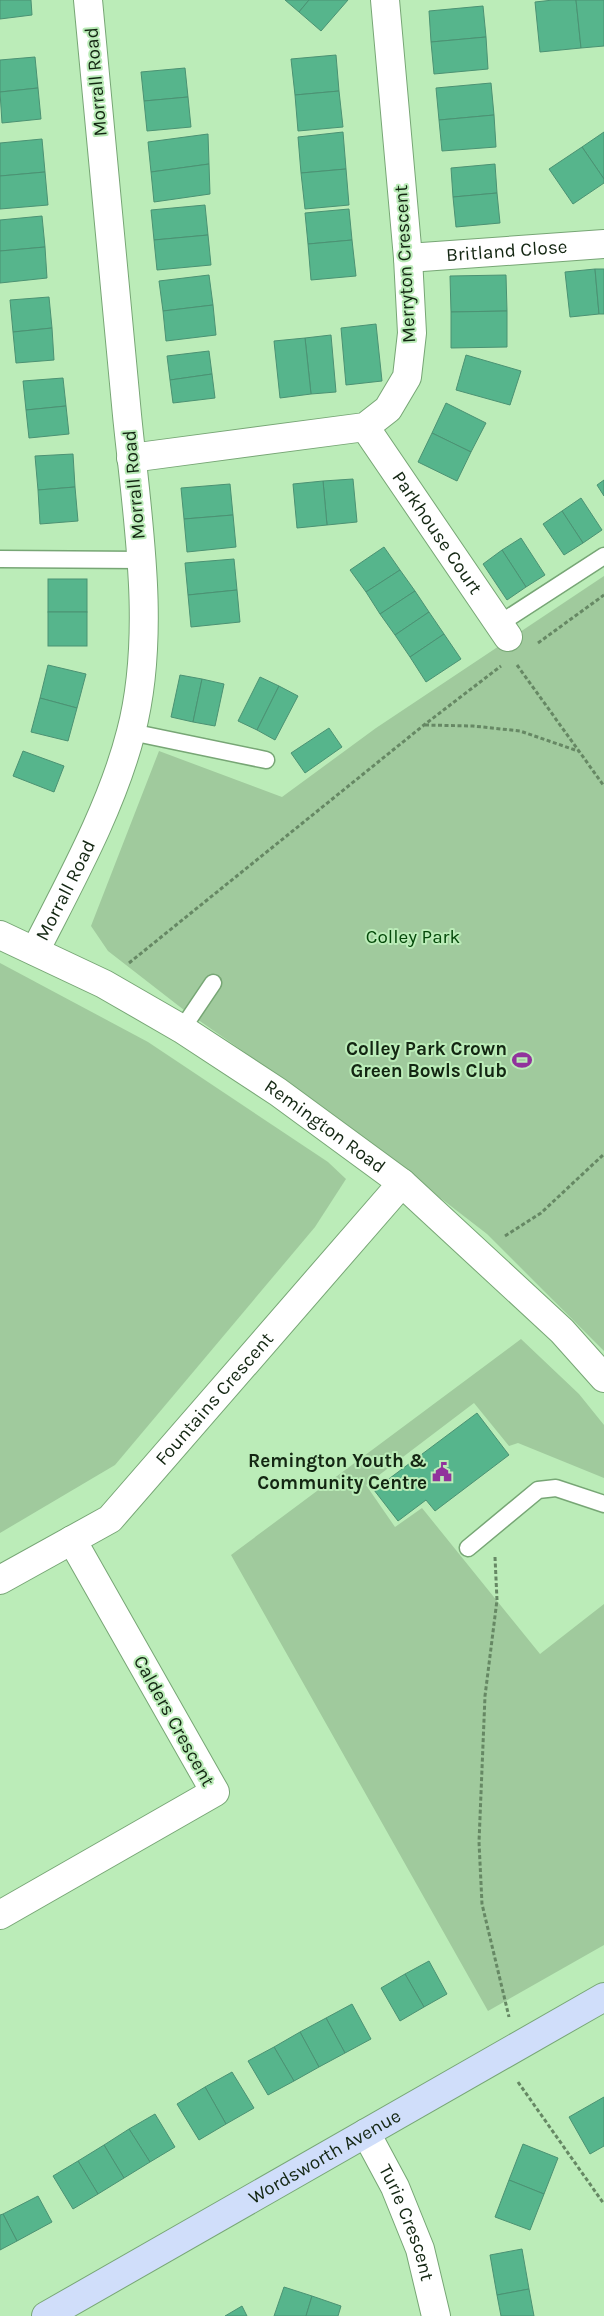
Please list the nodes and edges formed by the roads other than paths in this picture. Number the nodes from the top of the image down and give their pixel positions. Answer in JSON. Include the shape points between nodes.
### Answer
{"nodes":[{"id":1,"x":88,"y":0,"type":"edge"},
{"id":2,"x":385,"y":0,"type":"edge"},
{"id":3,"x":604,"y":244,"type":"edge"},
{"id":4,"x":408,"y":258,"type":"junction"},
{"id":5,"x":365,"y":426,"type":"junction"},
{"id":6,"x":131,"y":458,"type":"junction"},
{"id":7,"x":604,"y":556,"type":"edge"},
{"id":8,"x":0,"y":559,"type":"edge"},
{"id":9,"x":141,"y":560,"type":"junction"},
{"id":10,"x":507,"y":641,"type":"joint"},
{"id":11,"x":131,"y":732,"type":"junction"},
{"id":12,"x":266,"y":760,"type":"dead end"},
{"id":13,"x":0,"y":935,"type":"edge"},
{"id":14,"x":35,"y":951,"type":"junction"},
{"id":15,"x":213,"y":983,"type":"dead end"},
{"id":16,"x":182,"y":1029,"type":"junction"},
{"id":17,"x":402,"y":1183,"type":"junction"},
{"id":18,"x":604,"y":1378,"type":"edge"},
{"id":19,"x":604,"y":1504,"type":"edge"},
{"id":20,"x":72,"y":1540,"type":"junction"},
{"id":21,"x":468,"y":1548,"type":"dead end"},
{"id":22,"x":0,"y":1580,"type":"edge"},
{"id":23,"x":0,"y":1915,"type":"edge"},
{"id":24,"x":604,"y":1997,"type":"edge"},
{"id":25,"x":366,"y":2133,"type":"junction"},
{"id":26,"x":46,"y":2316,"type":"edge"},
{"id":27,"x":436,"y":2316,"type":"edge"}],
"edges":[{"from":1,"to":6,"type":"street","name":"Morrall Road"},
{"from":2,"to":4,"type":"street","name":"Merryton Crescent"},
{"from":3,"to":4,"type":"street","name":"Britland Close"},
{"from":4,"to":5,"type":"street","name":"Merryton Crescent","via":[[412,333],[407,376],[388,409]]},
{"from":5,"to":6,"type":"street","name":"Merryton Crescent"},
{"from":5,"to":10,"type":"street","name":"Parkhouse Court"},
{"from":6,"to":9,"type":"street","name":"Morrall Road"},
{"from":7,"to":10,"type":"lane"},
{"from":8,"to":9,"type":"lane"},
{"from":9,"to":11,"type":"street","name":"Morrall Road","via":[[143,664]]},
{"from":11,"to":12,"type":"lane"},
{"from":11,"to":14,"type":"street","name":"Morrall Road","via":[[102,811]]},
{"from":13,"to":14,"type":"street","name":"Remington Road"},
{"from":14,"to":16,"type":"street","name":"Remington Road","via":[[104,984]]},
{"from":15,"to":16,"type":"lane"},
{"from":16,"to":17,"type":"street","name":"Remington Road","via":[[278,1092]]},
{"from":17,"to":18,"type":"street","name":"Remington Road","via":[[562,1331]]},
{"from":17,"to":20,"type":"street","name":"Fountains Crescent","via":[[110,1519]]},
{"from":19,"to":21,"type":"lane","via":[[556,1488],[538,1490]]},
{"from":20,"to":22,"type":"street","name":"Fountains Crescent"},
{"from":20,"to":23,"type":"street","name":"Calders Crescent","via":[[215,1792]]},
{"from":24,"to":25,"type":"street","name":"Wordsworth Avenue"},
{"from":25,"to":26,"type":"street","name":"Wordsworth Avenue"},
{"from":25,"to":27,"type":"street","name":"Turie Crescent","via":[[395,2187],[420,2249]]}]}
